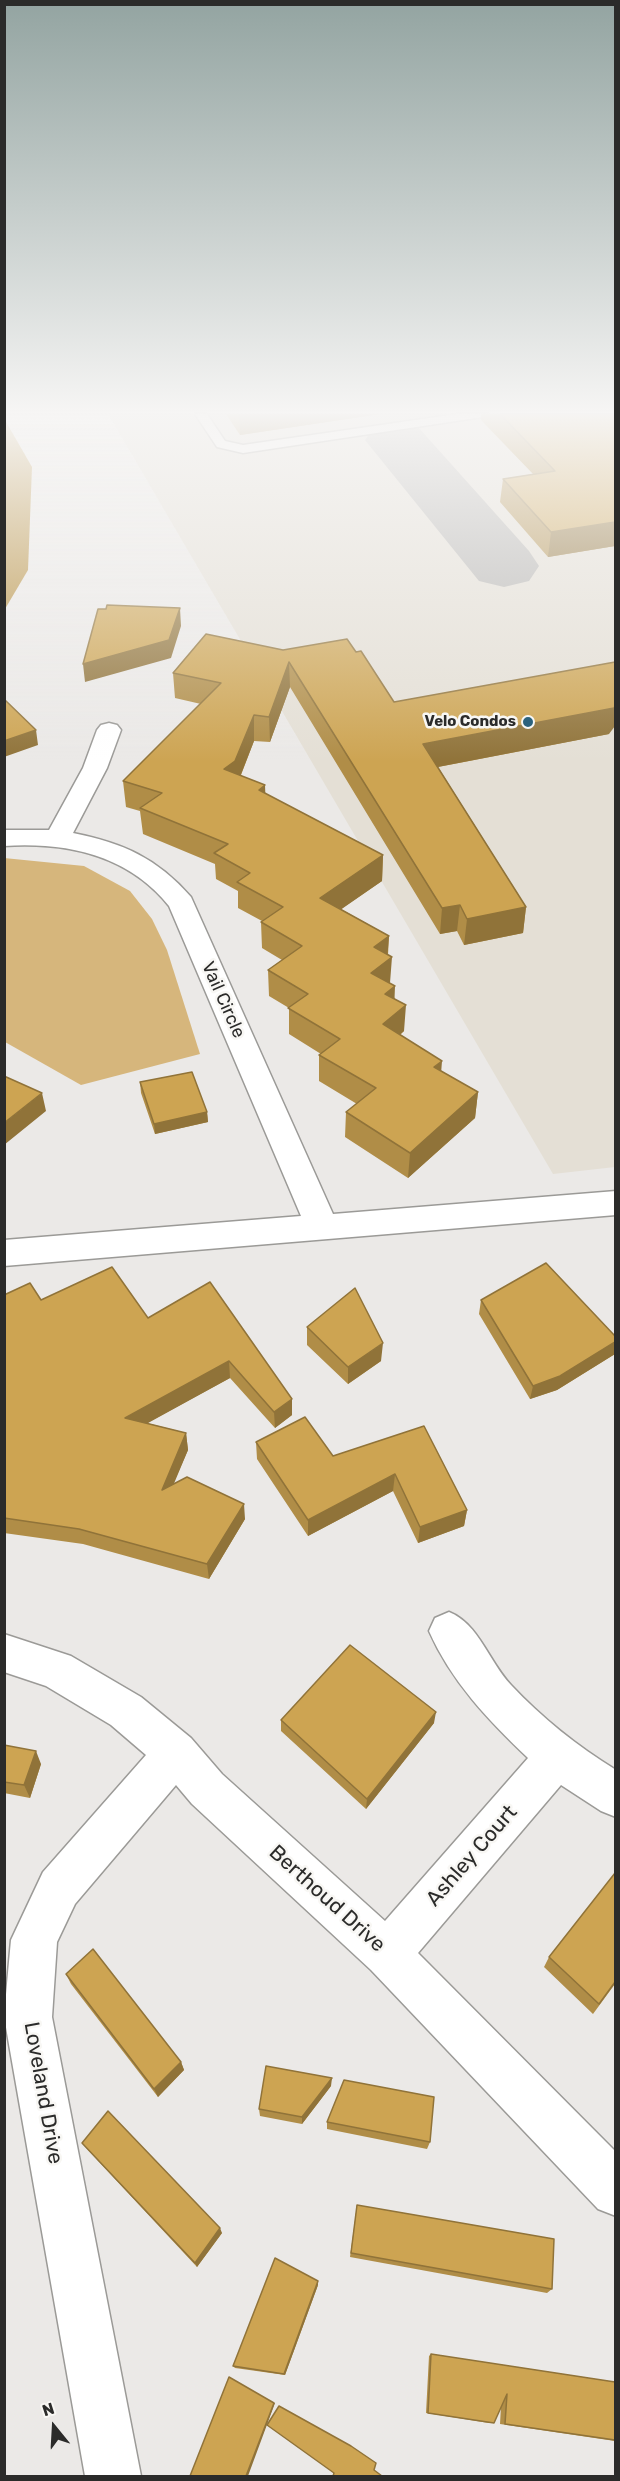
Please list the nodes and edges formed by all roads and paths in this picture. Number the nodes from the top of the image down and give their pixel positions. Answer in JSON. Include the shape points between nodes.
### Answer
{"nodes":[{"id":1,"x":109,"y":730,"type":"dead end"},
{"id":2,"x":4,"y":838,"type":"edge"},
{"id":3,"x":57,"y":839,"type":"junction"},
{"id":4,"x":615,"y":1203,"type":"edge"},
{"id":5,"x":323,"y":1229,"type":"junction"},
{"id":6,"x":4,"y":1253,"type":"edge"},
{"id":7,"x":449,"y":1630,"type":"dead end"},
{"id":8,"x":4,"y":1653,"type":"edge"},
{"id":9,"x":176,"y":1754,"type":"junction"},
{"id":10,"x":557,"y":1757,"type":"junction"},
{"id":11,"x":615,"y":1796,"type":"edge"},
{"id":12,"x":387,"y":1954,"type":"junction"},
{"id":13,"x":615,"y":2190,"type":"edge"},
{"id":14,"x":113,"y":2476,"type":"edge"}],
"edges":[{"from":1,"to":3,"type":"street","via":[[95,768]]},
{"from":2,"to":3,"type":"street","name":"Vail Circle"},
{"from":3,"to":5,"type":"street","name":"Vail Circle","via":[[129,859],[159,878],[181,903]]},
{"from":4,"to":5,"type":"street"},
{"from":5,"to":6,"type":"street"},
{"from":7,"to":10,"type":"street","via":[[495,1698]]},
{"from":8,"to":9,"type":"street","name":"Berthoud Drive","via":[[57,1670],[126,1711]]},
{"from":9,"to":12,"type":"street","name":"Berthoud Drive","via":[[207,1789]]},
{"from":9,"to":14,"type":"street","name":"Loveland Drive","via":[[58,1888],[34,1940],[28,2018]]},
{"from":10,"to":11,"type":"street"},
{"from":10,"to":12,"type":"street","name":"Ashley Court"},
{"from":12,"to":13,"type":"street","name":"Berthoud Drive"}]}
